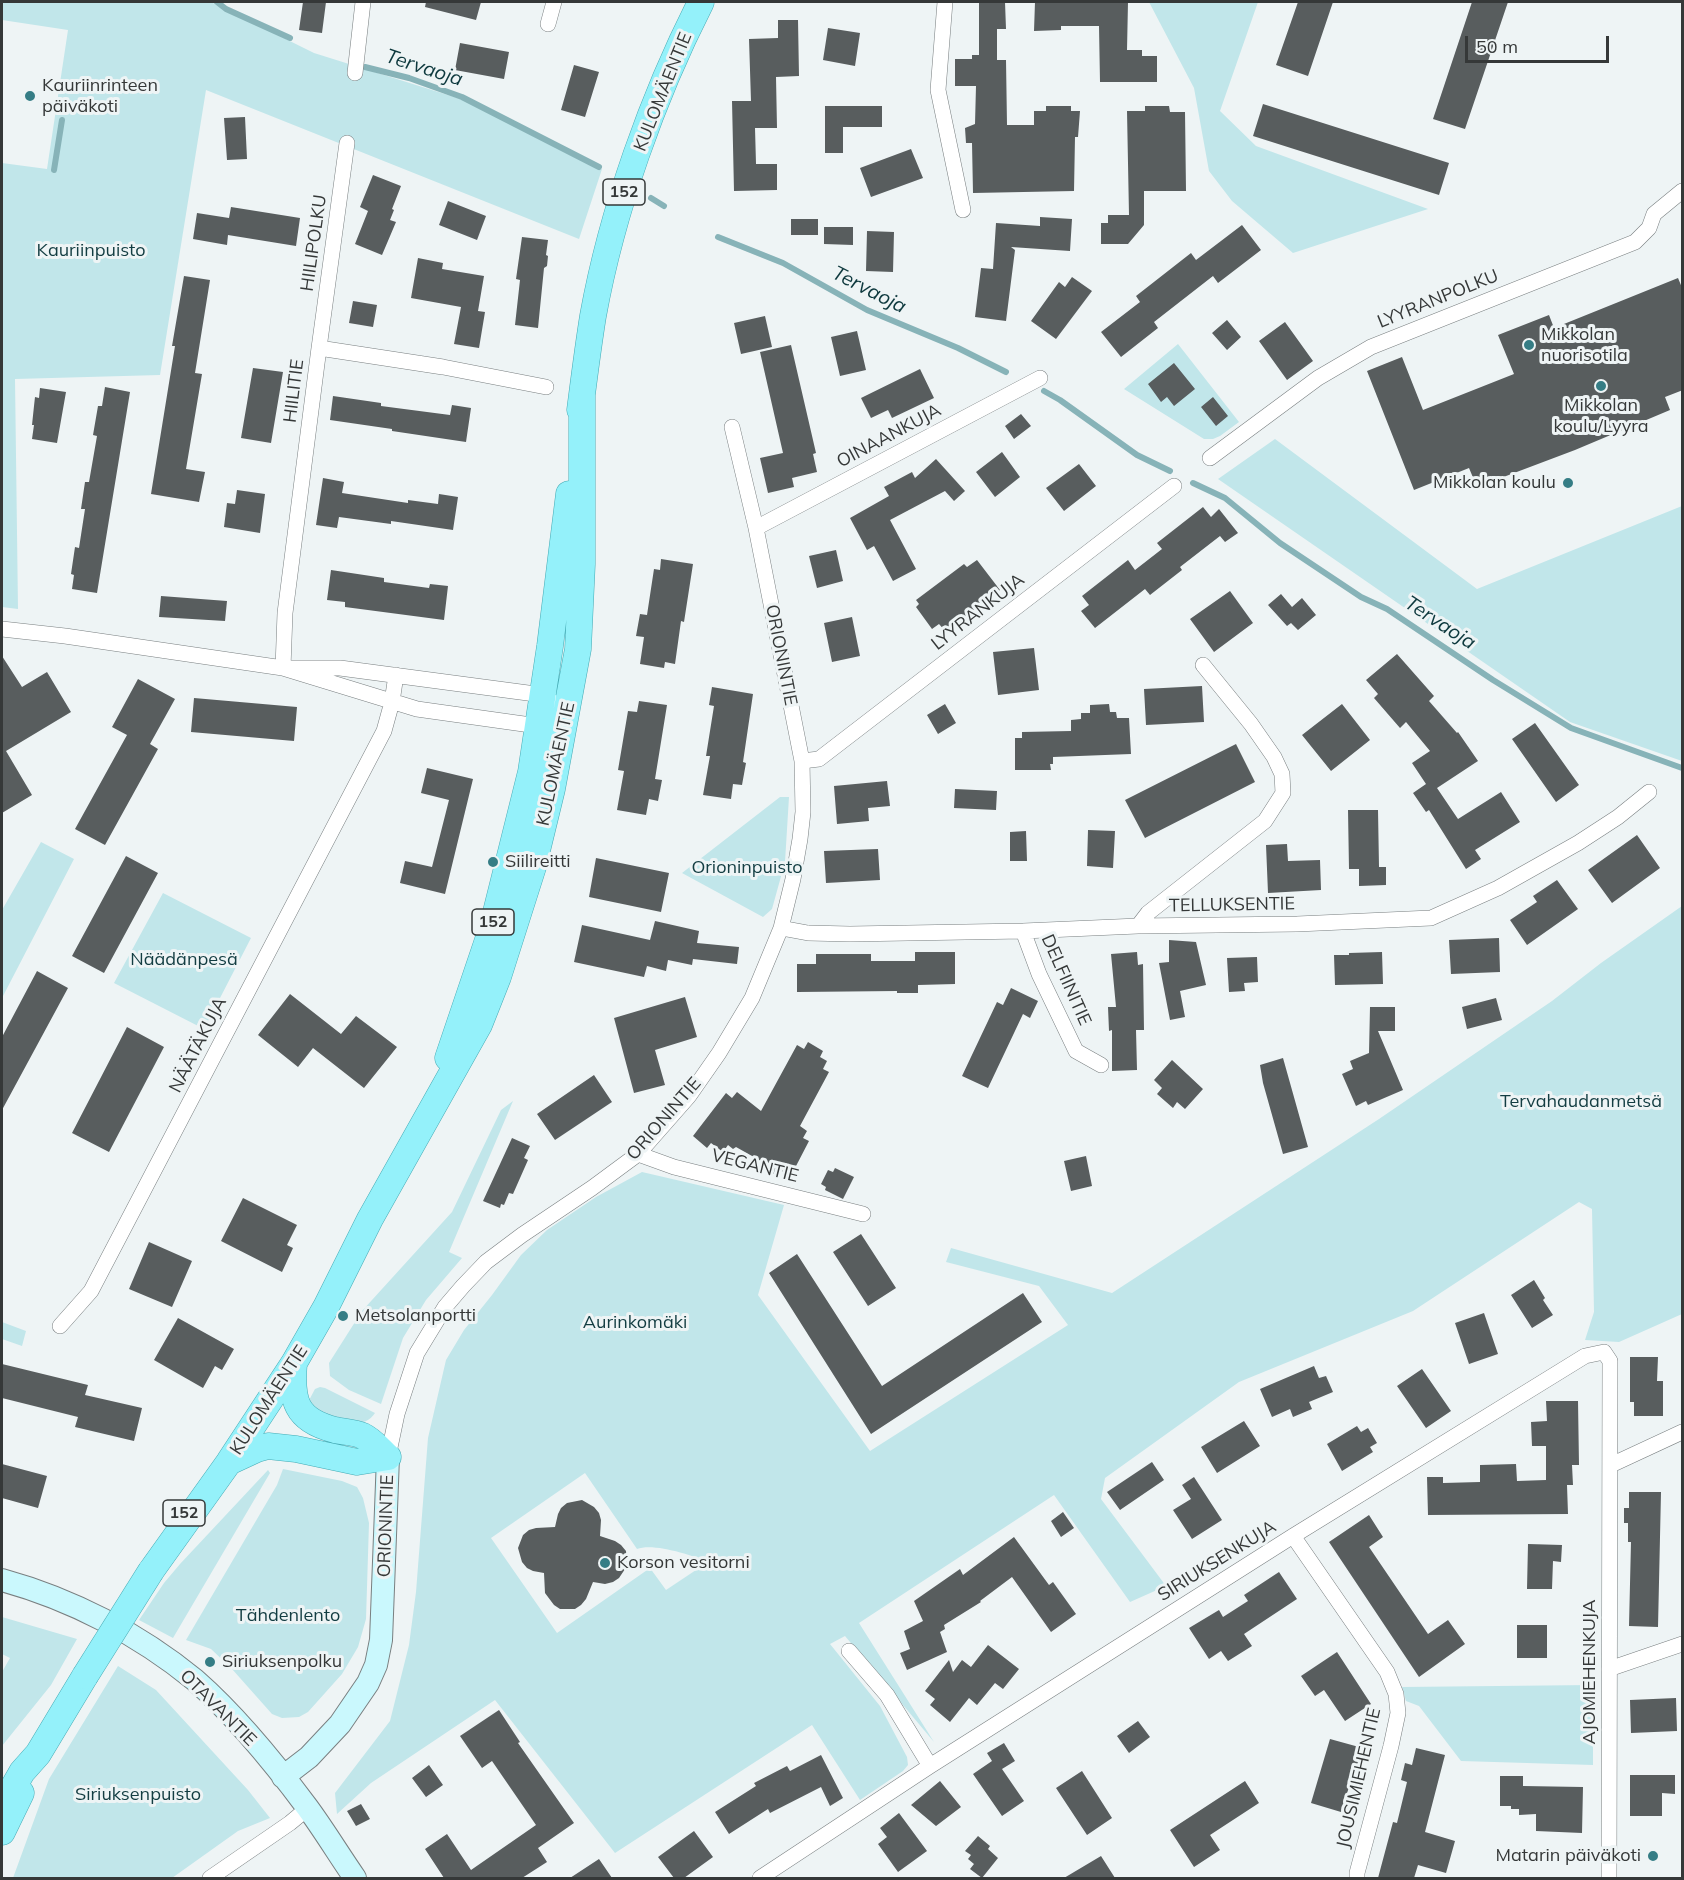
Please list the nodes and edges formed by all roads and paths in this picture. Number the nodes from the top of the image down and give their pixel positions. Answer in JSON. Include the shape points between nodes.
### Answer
{"nodes":[{"id":1,"x":363,"y":2,"type":"edge"},
{"id":2,"x":554,"y":2,"type":"edge"},
{"id":3,"x":701,"y":2,"type":"edge"},
{"id":4,"x":945,"y":2,"type":"edge"},
{"id":5,"x":549,"y":24,"type":"dead end"},
{"id":6,"x":355,"y":73,"type":"dead end"},
{"id":7,"x":347,"y":143,"type":"dead end"},
{"id":8,"x":1683,"y":191,"type":"edge"},
{"id":9,"x":963,"y":210,"type":"dead end"},
{"id":10,"x":319,"y":348,"type":"junction"},
{"id":11,"x":1040,"y":378,"type":"dead end"},
{"id":12,"x":546,"y":387,"type":"dead end"},
{"id":13,"x":582,"y":394,"type":"junction"},
{"id":14,"x":732,"y":427,"type":"dead end"},
{"id":15,"x":1210,"y":458,"type":"dead end"},
{"id":16,"x":1174,"y":486,"type":"dead end"},
{"id":17,"x":756,"y":528,"type":"junction"},
{"id":18,"x":2,"y":629,"type":"edge"},
{"id":19,"x":1203,"y":665,"type":"dead end"},
{"id":20,"x":283,"y":668,"type":"junction"},
{"id":21,"x":396,"y":675,"type":"junction"},
{"id":22,"x":543,"y":695,"type":"junction"},
{"id":23,"x":392,"y":702,"type":"junction"},
{"id":24,"x":567,"y":712,"type":"junction"},
{"id":25,"x":538,"y":726,"type":"junction"},
{"id":26,"x":802,"y":761,"type":"junction"},
{"id":27,"x":1649,"y":792,"type":"dead end"},
{"id":28,"x":1138,"y":926,"type":"junction"},
{"id":29,"x":781,"y":928,"type":"junction"},
{"id":30,"x":1023,"y":931,"type":"junction"},
{"id":31,"x":1101,"y":1065,"type":"dead end"},
{"id":32,"x":430,"y":1112,"type":"junction"},
{"id":33,"x":638,"y":1154,"type":"junction"},
{"id":34,"x":863,"y":1214,"type":"dead end"},
{"id":35,"x":370,"y":1219,"type":"junction"},
{"id":36,"x":60,"y":1326,"type":"dead end"},
{"id":37,"x":294,"y":1363,"type":"junction"},
{"id":38,"x":1683,"y":1432,"type":"edge"},
{"id":39,"x":388,"y":1457,"type":"junction"},
{"id":40,"x":229,"y":1461,"type":"junction"},
{"id":41,"x":1611,"y":1465,"type":"junction"},
{"id":42,"x":1293,"y":1536,"type":"junction"},
{"id":43,"x":150,"y":1571,"type":"junction"},
{"id":44,"x":2,"y":1580,"type":"edge"},
{"id":45,"x":1683,"y":1644,"type":"edge"},
{"id":46,"x":849,"y":1651,"type":"dead end"},
{"id":47,"x":1609,"y":1668,"type":"junction"},
{"id":48,"x":38,"y":1754,"type":"junction"},
{"id":49,"x":930,"y":1766,"type":"junction"},
{"id":50,"x":283,"y":1777,"type":"junction"},
{"id":51,"x":2,"y":1807,"type":"edge"},
{"id":52,"x":308,"y":1808,"type":"junction"},
{"id":53,"x":2,"y":1832,"type":"edge"},
{"id":54,"x":210,"y":1878,"type":"edge"},
{"id":55,"x":355,"y":1878,"type":"edge"},
{"id":56,"x":760,"y":1878,"type":"edge"},
{"id":57,"x":1358,"y":1878,"type":"edge"},
{"id":58,"x":1609,"y":1878,"type":"edge"}],
"edges":[{"from":1,"to":6,"type":"street"},
{"from":2,"to":5,"type":"street"},
{"from":3,"to":13,"type":"main road","name":"KULOMÄENTIE","number":"152","via":[[674,57],[626,185],[593,315]]},
{"from":4,"to":9,"type":"street","via":[[938,90]]},
{"from":7,"to":10,"type":"street","name":"HIILIPOLKU"},
{"from":8,"to":15,"type":"street","name":"LYYRANPOLKU","via":[[1654,214],[1649,228],[1635,242],[1371,347],[1318,378]]},
{"from":10,"to":12,"type":"street","name":"HIILITIE"},
{"from":10,"to":20,"type":"street","name":"HIILITIE","via":[[285,613]]},
{"from":11,"to":17,"type":"street","name":"OINAANKUJA"},
{"from":13,"to":22,"type":"main road","name":"KULOMÄENTIE","number":"152"},
{"from":13,"to":24,"type":"main road","name":"KULOMÄENTIE","number":"152","via":[[578,649]]},
{"from":14,"to":17,"type":"street","name":"ORIONINTIE"},
{"from":16,"to":26,"type":"street","name":"LYYRANKUJA","via":[[819,759]]},
{"from":17,"to":26,"type":"street","name":"ORIONINTIE"},
{"from":18,"to":20,"type":"street"},
{"from":19,"to":28,"type":"street","via":[[1274,757],[1282,774],[1283,793],[1265,821]]},
{"from":20,"to":21,"type":"street","via":[[340,668]]},
{"from":20,"to":23,"type":"street"},
{"from":21,"to":22,"type":"street"},
{"from":21,"to":23,"type":"street","name":"NÄÄTÄKUJA"},
{"from":22,"to":24,"type":"street"},
{"from":22,"to":25,"type":"main road","name":"KULOMÄENTIE","number":"152"},
{"from":23,"to":25,"type":"street"},
{"from":23,"to":36,"type":"street","name":"NÄÄTÄKUJA","via":[[384,731],[136,1207],[91,1291]]},
{"from":24,"to":25,"type":"street"},
{"from":24,"to":32,"type":"main road","name":"KULOMÄENTIE","number":"152","via":[[533,867],[498,977],[479,1026]]},
{"from":25,"to":32,"type":"main road","name":"KULOMÄENTIE","number":"152","via":[[531,772],[492,928]]},
{"from":26,"to":29,"type":"street","name":"ORIONINTIE","via":[[800,839]]},
{"from":27,"to":28,"type":"street","name":"TELLUKSENTIE","via":[[1578,843],[1498,888],[1431,918]]},
{"from":28,"to":30,"type":"street","name":"TELLUKSENTIE"},
{"from":29,"to":30,"type":"street","name":"TELLUKSENTIE","via":[[849,934]]},
{"from":29,"to":33,"type":"street","name":"ORIONINTIE","via":[[752,998],[719,1053],[689,1096]]},
{"from":30,"to":31,"type":"street","name":"DELFIINITIE","via":[[1076,1051]]},
{"from":32,"to":35,"type":"main road","name":"KULOMÄENTIE","number":"152"},
{"from":33,"to":34,"type":"street","name":"VEGANTIE","via":[[674,1167]]},
{"from":33,"to":39,"type":"street","name":"ORIONINTIE","via":[[486,1262],[445,1307],[417,1353]]},
{"from":35,"to":37,"type":"main road","name":"KULOMÄENTIE","number":"152"},
{"from":35,"to":43,"type":"main road","name":"KULOMÄENTIE","number":"152","via":[[284,1345]]},
{"from":37,"to":39,"type":"main road","via":[[292,1386],[297,1406],[309,1419],[363,1436]]},
{"from":37,"to":40,"type":"main road","name":"KULOMÄENTIE","number":"152"},
{"from":38,"to":41,"type":"street"},
{"from":39,"to":40,"type":"main road","via":[[357,1462],[268,1446]]},
{"from":39,"to":50,"type":"main road","name":"ORIONINTIE","via":[[381,1640],[376,1665],[340,1724],[309,1757]]},
{"from":40,"to":43,"type":"main road","name":"KULOMÄENTIE","number":"152"},
{"from":41,"to":42,"type":"street","name":"SIRIUKSENKUJA","via":[[1610,1361],[1604,1352],[1585,1356]]},
{"from":41,"to":47,"type":"street","name":"AJOMIEHENKUJA"},
{"from":42,"to":49,"type":"street","name":"SIRIUKSENKUJA"},
{"from":42,"to":57,"type":"street","name":"JOUSIMIEHENTIE","via":[[1387,1672],[1396,1694],[1398,1713]]},
{"from":43,"to":48,"type":"main road","name":"KULOMÄENTIE","number":"152","bridge":true},
{"from":44,"to":50,"type":"main road","name":"OTAVANTIE","via":[[64,1601],[146,1645],[218,1703]]},
{"from":45,"to":47,"type":"street"},
{"from":46,"to":49,"type":"street","via":[[887,1695]]},
{"from":47,"to":58,"type":"street","name":"AJOMIEHENKUJA"},
{"from":48,"to":51,"type":"main road","name":"KULOMÄENTIE","number":"152","via":[[22,1772]]},
{"from":48,"to":53,"type":"main road","name":"KULOMÄENTIE","number":"152"},
{"from":49,"to":56,"type":"street","name":"SIRIUKSENKUJA"},
{"from":50,"to":52,"type":"main road","name":"OTAVANTIE"},
{"from":52,"to":54,"type":"street"},
{"from":52,"to":55,"type":"main road","name":"OTAVANTIE"}]}
